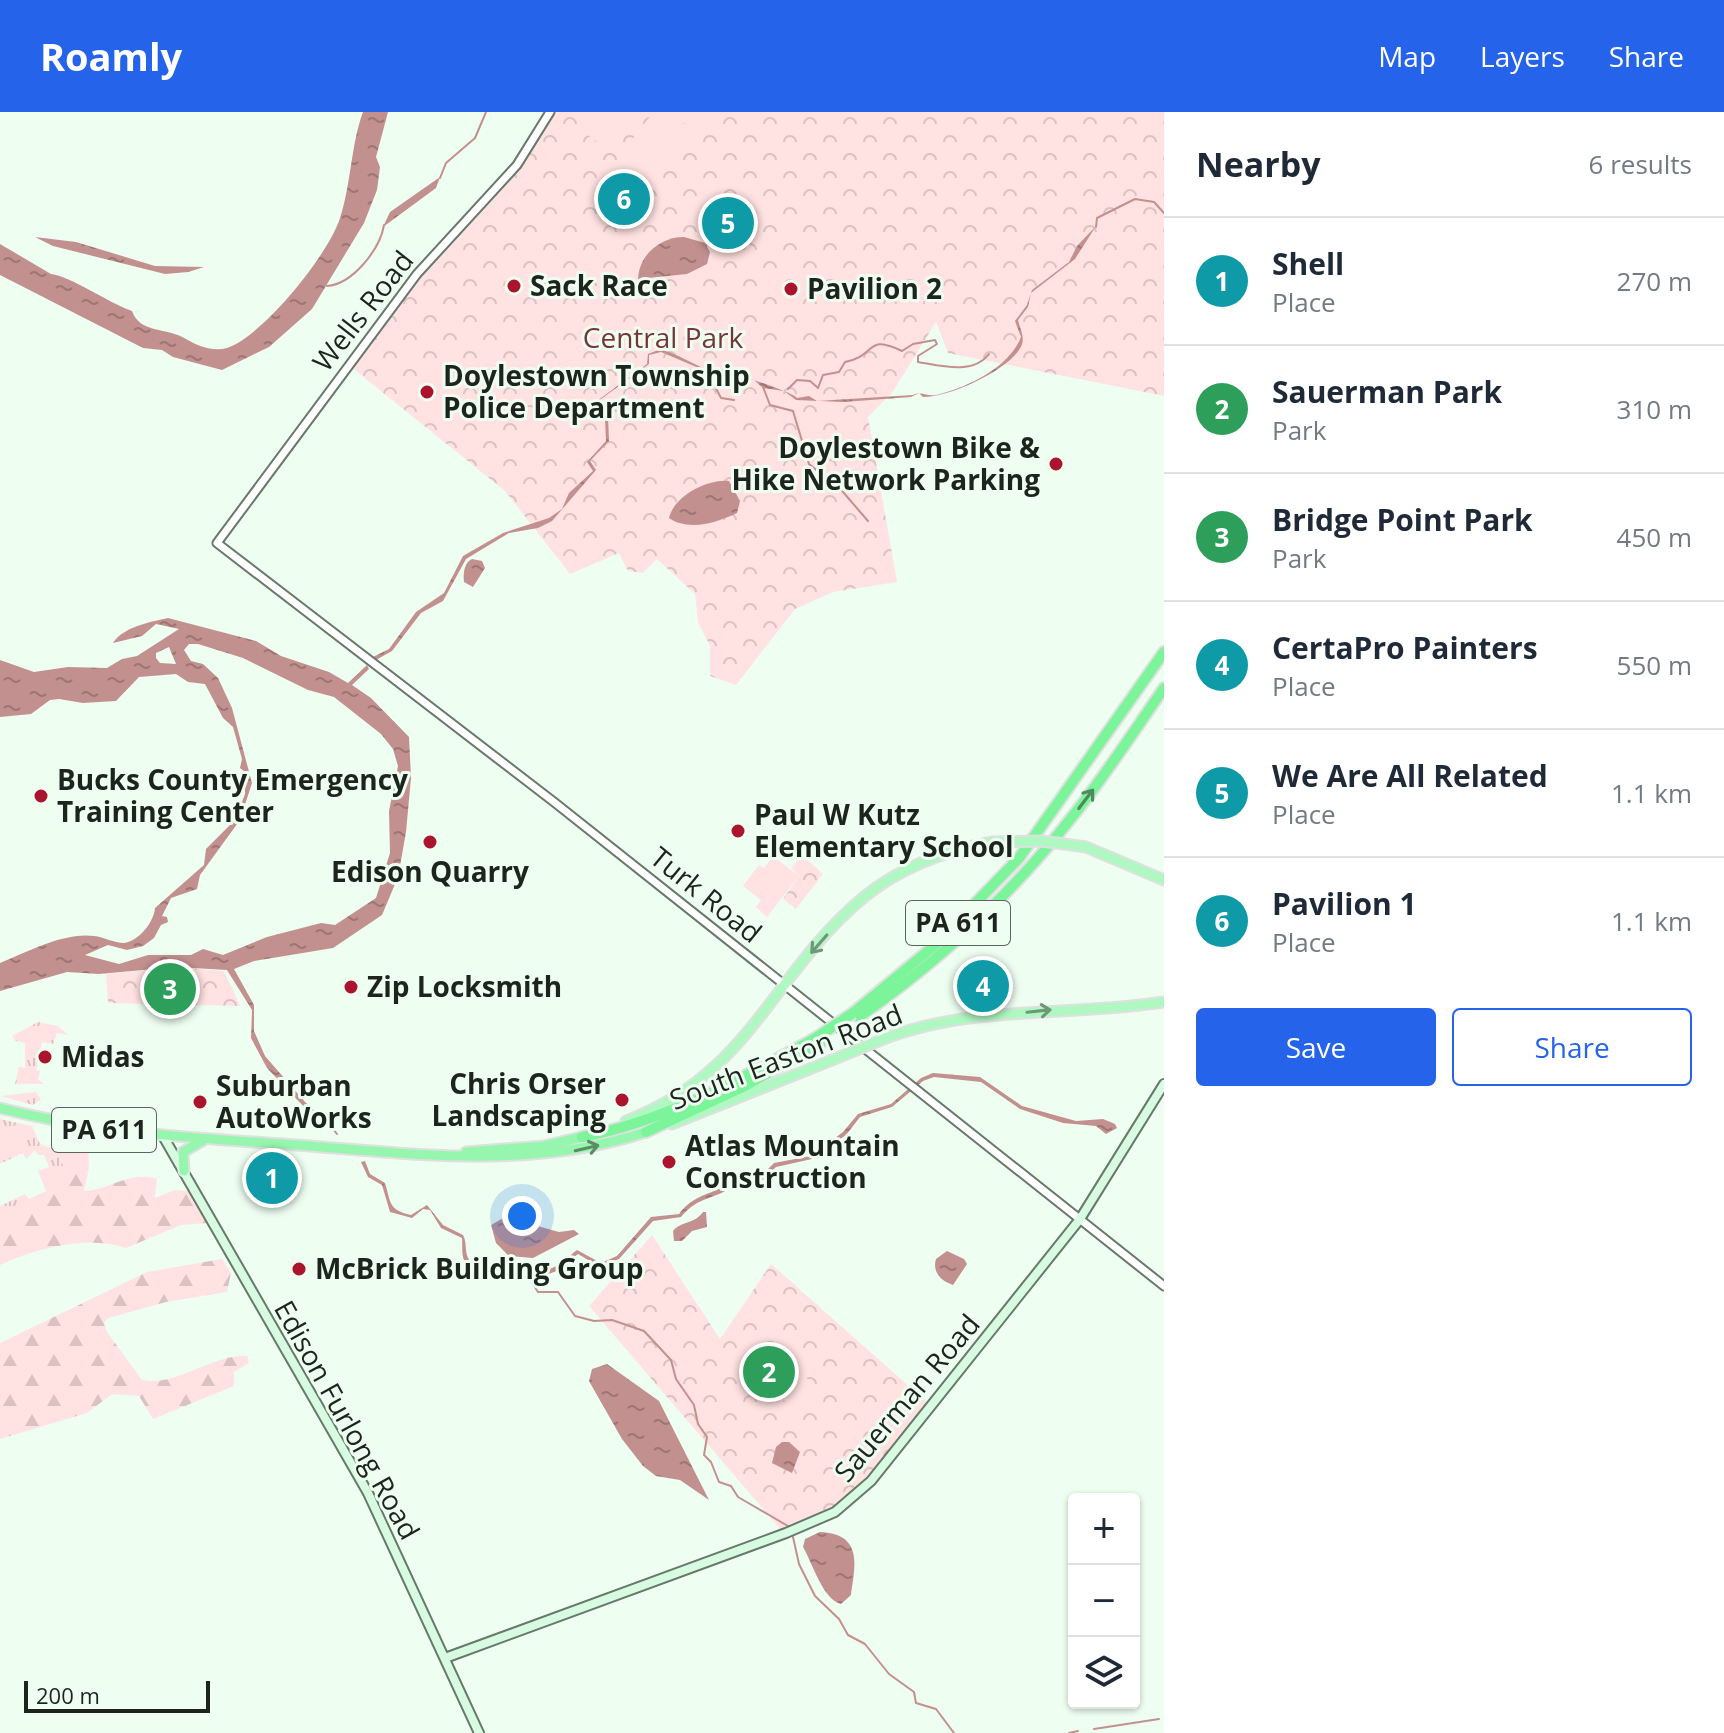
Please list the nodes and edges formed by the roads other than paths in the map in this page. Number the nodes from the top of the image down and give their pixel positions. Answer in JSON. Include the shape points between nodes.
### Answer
{"nodes":[{"id":1,"x":550,"y":112,"type":"edge"},
{"id":2,"x":217,"y":543,"type":"joint"},
{"id":3,"x":1164,"y":652,"type":"edge"},
{"id":4,"x":1164,"y":688,"type":"edge"},
{"id":5,"x":1164,"y":880,"type":"edge"},
{"id":6,"x":784,"y":987,"type":"junction"},
{"id":7,"x":1164,"y":1002,"type":"edge"},
{"id":8,"x":856,"y":1015,"type":"junction"},
{"id":9,"x":818,"y":1041,"type":"junction"},
{"id":10,"x":1164,"y":1084,"type":"edge"},
{"id":11,"x":0,"y":1108,"type":"edge"},
{"id":12,"x":646,"y":1132,"type":"junction"},
{"id":13,"x":163,"y":1136,"type":"junction"},
{"id":14,"x":582,"y":1137,"type":"junction"},
{"id":15,"x":209,"y":1139,"type":"junction"},
{"id":16,"x":426,"y":1154,"type":"junction"},
{"id":17,"x":184,"y":1171,"type":"junction"},
{"id":18,"x":1080,"y":1219,"type":"junction"},
{"id":19,"x":1164,"y":1286,"type":"edge"},
{"id":20,"x":445,"y":1658,"type":"junction"},
{"id":21,"x":479,"y":1733,"type":"edge"}],
"edges":[{"from":1,"to":2,"type":"street","name":"Wells Road","via":[[517,165],[417,274]]},
{"from":2,"to":6,"type":"street","name":"Turk Road"},
{"from":3,"to":8,"type":"highway","number":"PA 611","via":[[1019,858],[941,940]]},
{"from":8,"to":4,"type":"highway","number":"PA 611","one_way":true,"via":[[970,928],[1037,859]]},
{"from":5,"to":6,"type":"main road","name":"South Easton Road","one_way":true,"bridge":true,"via":[[1086,847],[993,842],[921,863],[856,904]]},
{"from":6,"to":14,"type":"main road","name":"South Easton Road","via":[[721,1063],[694,1087],[645,1114]]},
{"from":6,"to":18,"type":"street","name":"Turk Road"},
{"from":12,"to":7,"type":"main road","name":"South Easton Road","one_way":true,"bridge":true,"via":[[881,1040],[961,1020]]},
{"from":8,"to":9,"type":"highway","number":"PA 611","bridge":true},
{"from":9,"to":12,"type":"highway","number":"PA 611","via":[[745,1086]]},
{"from":9,"to":14,"type":"highway","number":"PA 611","via":[[687,1105]]},
{"from":10,"to":18,"type":"main road","name":"Sauerman Road"},
{"from":11,"to":13,"type":"highway","name":"South Easton Road","number":"PA 611","via":[[68,1124]]},
{"from":16,"to":12,"type":"highway","name":"South Easton Road","number":"PA 611","one_way":true,"via":[[518,1158],[584,1149]]},
{"from":13,"to":15,"type":"highway","name":"South Easton Road","number":"PA 611"},
{"from":13,"to":17,"type":"main road","name":"Edison Furlong Road"},
{"from":14,"to":16,"type":"highway","name":"South Easton Road","number":"PA 611","via":[[524,1148]]},
{"from":15,"to":16,"type":"highway","name":"South Easton Road","number":"PA 611"},
{"from":15,"to":17,"type":"highway","via":[[185,1148]]},
{"from":17,"to":20,"type":"main road","name":"Edison Furlong Road","via":[[368,1493]]},
{"from":18,"to":19,"type":"street","name":"Turk Road"},
{"from":18,"to":20,"type":"main road","name":"Sauerman Road","via":[[907,1438],[843,1507],[786,1533]]},
{"from":20,"to":21,"type":"main road","name":"Edison Furlong Road"}]}
